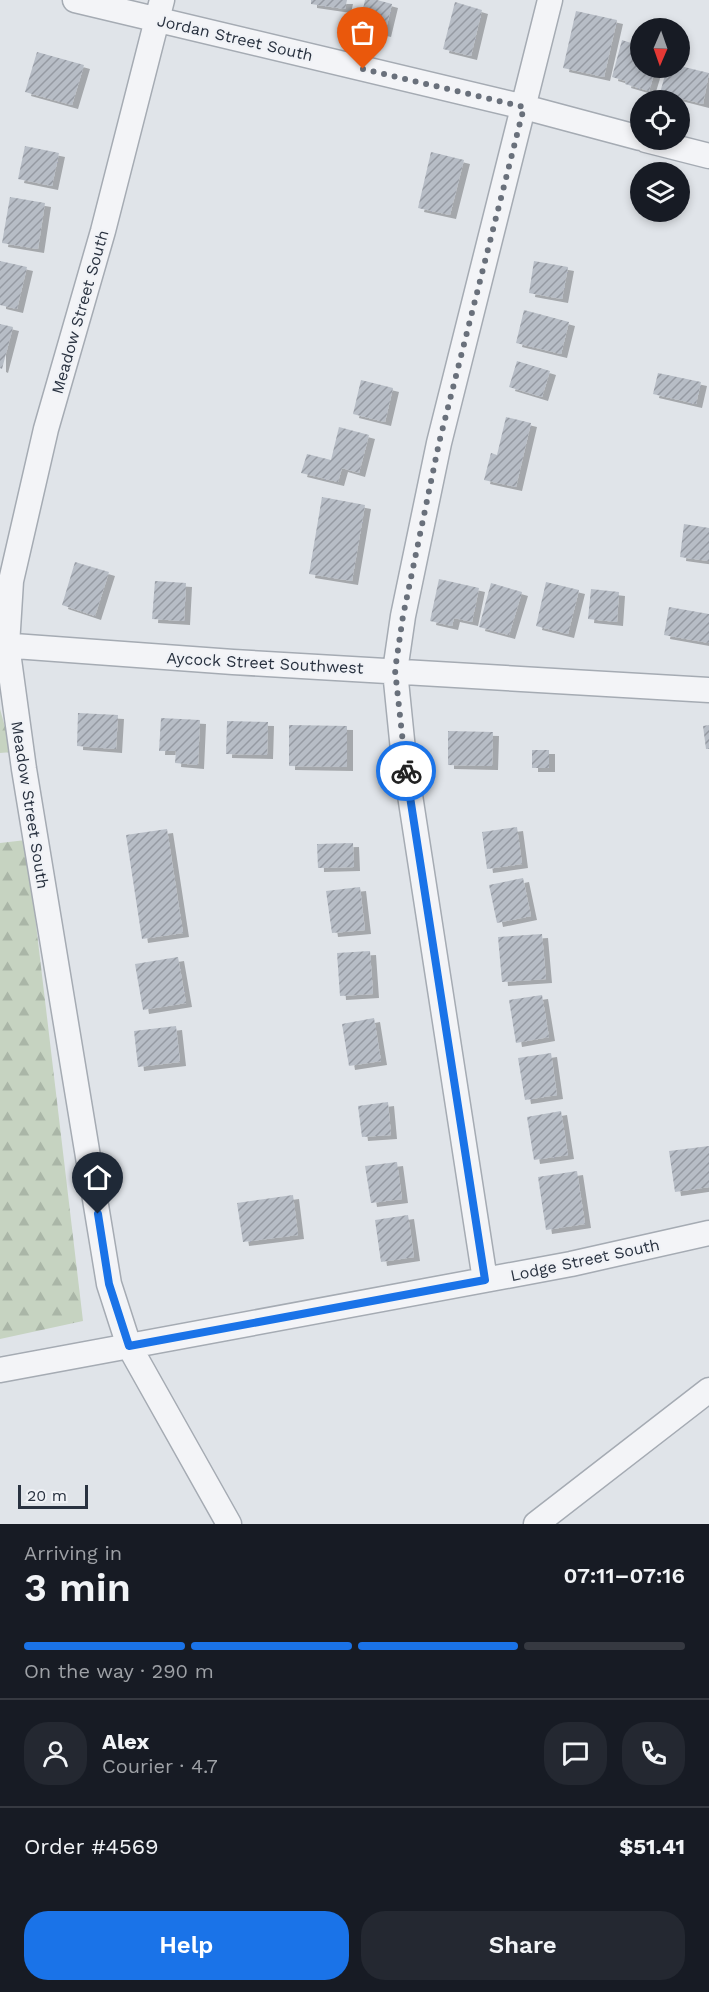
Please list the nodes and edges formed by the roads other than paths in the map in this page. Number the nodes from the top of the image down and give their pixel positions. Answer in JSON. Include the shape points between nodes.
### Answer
{"nodes":[{"id":1,"x":75,"y":0,"type":"edge"},
{"id":2,"x":550,"y":0,"type":"edge"},
{"id":3,"x":160,"y":10,"type":"edge"},
{"id":4,"x":524,"y":107,"type":"junction"},
{"id":5,"x":630,"y":135,"type":"edge"},
{"id":6,"x":685,"y":150,"type":"edge"},
{"id":7,"x":709,"y":156,"type":"edge"},
{"id":8,"x":3,"y":645,"type":"edge"},
{"id":9,"x":395,"y":670,"type":"junction"},
{"id":10,"x":709,"y":690,"type":"edge"},
{"id":11,"x":709,"y":1233,"type":"edge"},
{"id":12,"x":485,"y":1280,"type":"junction"},
{"id":13,"x":129,"y":1346,"type":"junction"},
{"id":14,"x":0,"y":1370,"type":"edge"},
{"id":15,"x":709,"y":1390,"type":"edge"},
{"id":16,"x":544,"y":1522,"type":"edge"},
{"id":17,"x":229,"y":1524,"type":"edge"}],
"edges":[{"from":1,"to":3,"type":"street","name":"Jordan Street South"},
{"from":2,"to":4,"type":"street"},
{"from":3,"to":4,"type":"street","name":"Jordan Street South"},
{"from":3,"to":8,"type":"street","name":"Meadow Street South","via":[[103,231],[46,429],[11,581]]},
{"from":4,"to":5,"type":"street","name":"Jordan Street South"},
{"from":4,"to":9,"type":"street","via":[[439,443]]},
{"from":6,"to":7,"type":"street"},
{"from":8,"to":9,"type":"street","name":"Aycock Street Southwest"},
{"from":8,"to":13,"type":"street","name":"Meadow Street South","via":[[109,1284]]},
{"from":9,"to":10,"type":"street","name":"Aycock Street Southwest"},
{"from":9,"to":12,"type":"street","via":[[403,750]]},
{"from":11,"to":12,"type":"street","name":"Lodge Street South"},
{"from":12,"to":13,"type":"street","name":"Lodge Street South"},
{"from":13,"to":14,"type":"street","name":"Lodge Street South"},
{"from":13,"to":17,"type":"street","name":"Meadow Street South"},
{"from":15,"to":16,"type":"street"}]}
